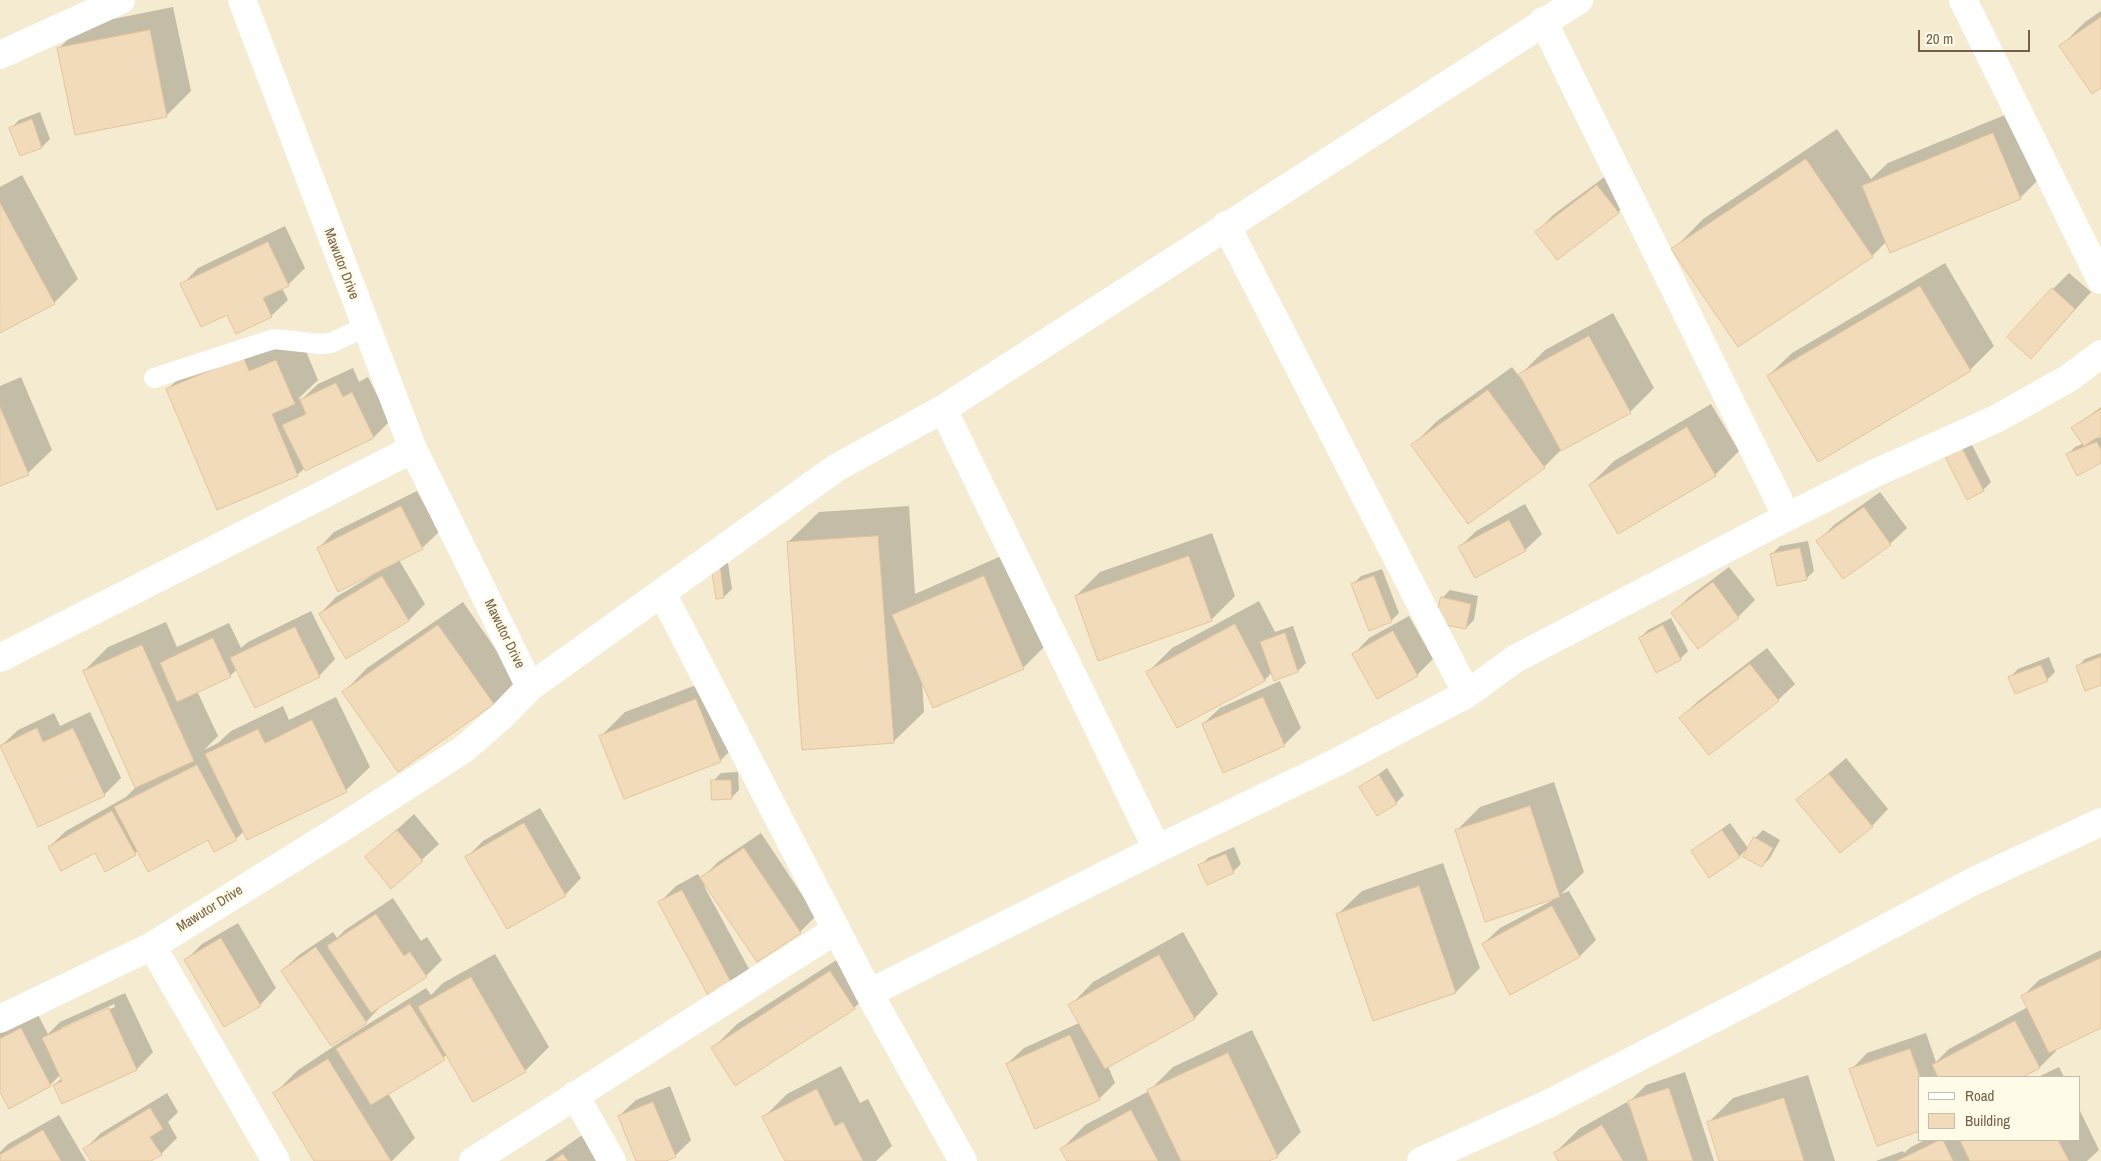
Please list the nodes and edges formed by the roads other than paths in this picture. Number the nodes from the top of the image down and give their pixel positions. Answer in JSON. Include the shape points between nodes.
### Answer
{"nodes":[{"id":1,"x":120,"y":0,"type":"edge"},
{"id":2,"x":242,"y":0,"type":"edge"},
{"id":3,"x":1579,"y":0,"type":"edge"},
{"id":4,"x":1963,"y":0,"type":"edge"},
{"id":5,"x":1543,"y":21,"type":"junction"},
{"id":6,"x":0,"y":55,"type":"edge"},
{"id":7,"x":1226,"y":226,"type":"junction"},
{"id":8,"x":2101,"y":280,"type":"edge"},
{"id":9,"x":366,"y":327,"type":"junction"},
{"id":10,"x":2101,"y":354,"type":"edge"},
{"id":11,"x":154,"y":378,"type":"dead end"},
{"id":12,"x":943,"y":409,"type":"junction"},
{"id":13,"x":413,"y":449,"type":"junction"},
{"id":14,"x":1787,"y":517,"type":"junction"},
{"id":15,"x":662,"y":592,"type":"junction"},
{"id":16,"x":0,"y":658,"type":"edge"},
{"id":17,"x":530,"y":687,"type":"junction"},
{"id":18,"x":1467,"y":694,"type":"junction"},
{"id":19,"x":2101,"y":822,"type":"edge"},
{"id":20,"x":1157,"y":849,"type":"junction"},
{"id":21,"x":836,"y":930,"type":"junction"},
{"id":22,"x":152,"y":946,"type":"junction"},
{"id":23,"x":869,"y":993,"type":"junction"},
{"id":24,"x":0,"y":1019,"type":"edge"},
{"id":25,"x":576,"y":1096,"type":"junction"},
{"id":26,"x":276,"y":1161,"type":"edge"},
{"id":27,"x":473,"y":1161,"type":"edge"},
{"id":28,"x":612,"y":1161,"type":"edge"},
{"id":29,"x":962,"y":1161,"type":"edge"},
{"id":30,"x":1421,"y":1161,"type":"edge"}],
"edges":[{"from":1,"to":6,"type":"street"},
{"from":2,"to":9,"type":"street","name":"Mawutor Drive"},
{"from":3,"to":5,"type":"street"},
{"from":4,"to":8,"type":"street"},
{"from":5,"to":7,"type":"street"},
{"from":5,"to":14,"type":"street"},
{"from":7,"to":12,"type":"street"},
{"from":7,"to":18,"type":"street"},
{"from":9,"to":11,"type":"lane","via":[[331,344],[289,339],[267,341]]},
{"from":9,"to":13,"type":"street","name":"Mawutor Drive"},
{"from":10,"to":14,"type":"street","via":[[2069,378],[1996,419]]},
{"from":12,"to":15,"type":"street","via":[[836,468]]},
{"from":12,"to":20,"type":"street"},
{"from":13,"to":16,"type":"street"},
{"from":13,"to":17,"type":"street","name":"Mawutor Drive"},
{"from":14,"to":18,"type":"street","via":[[1515,659]]},
{"from":15,"to":17,"type":"street"},
{"from":15,"to":21,"type":"street"},
{"from":17,"to":22,"type":"street","name":"Mawutor Drive","via":[[464,749]]},
{"from":18,"to":20,"type":"street","via":[[1335,764]]},
{"from":19,"to":30,"type":"street","via":[[1974,881],[1548,1104]]},
{"from":20,"to":23,"type":"street"},
{"from":21,"to":23,"type":"street"},
{"from":21,"to":25,"type":"street"},
{"from":22,"to":24,"type":"street","name":"Mawutor Drive"},
{"from":22,"to":26,"type":"street"},
{"from":23,"to":29,"type":"street"},
{"from":25,"to":27,"type":"street"},
{"from":25,"to":28,"type":"street"}]}
